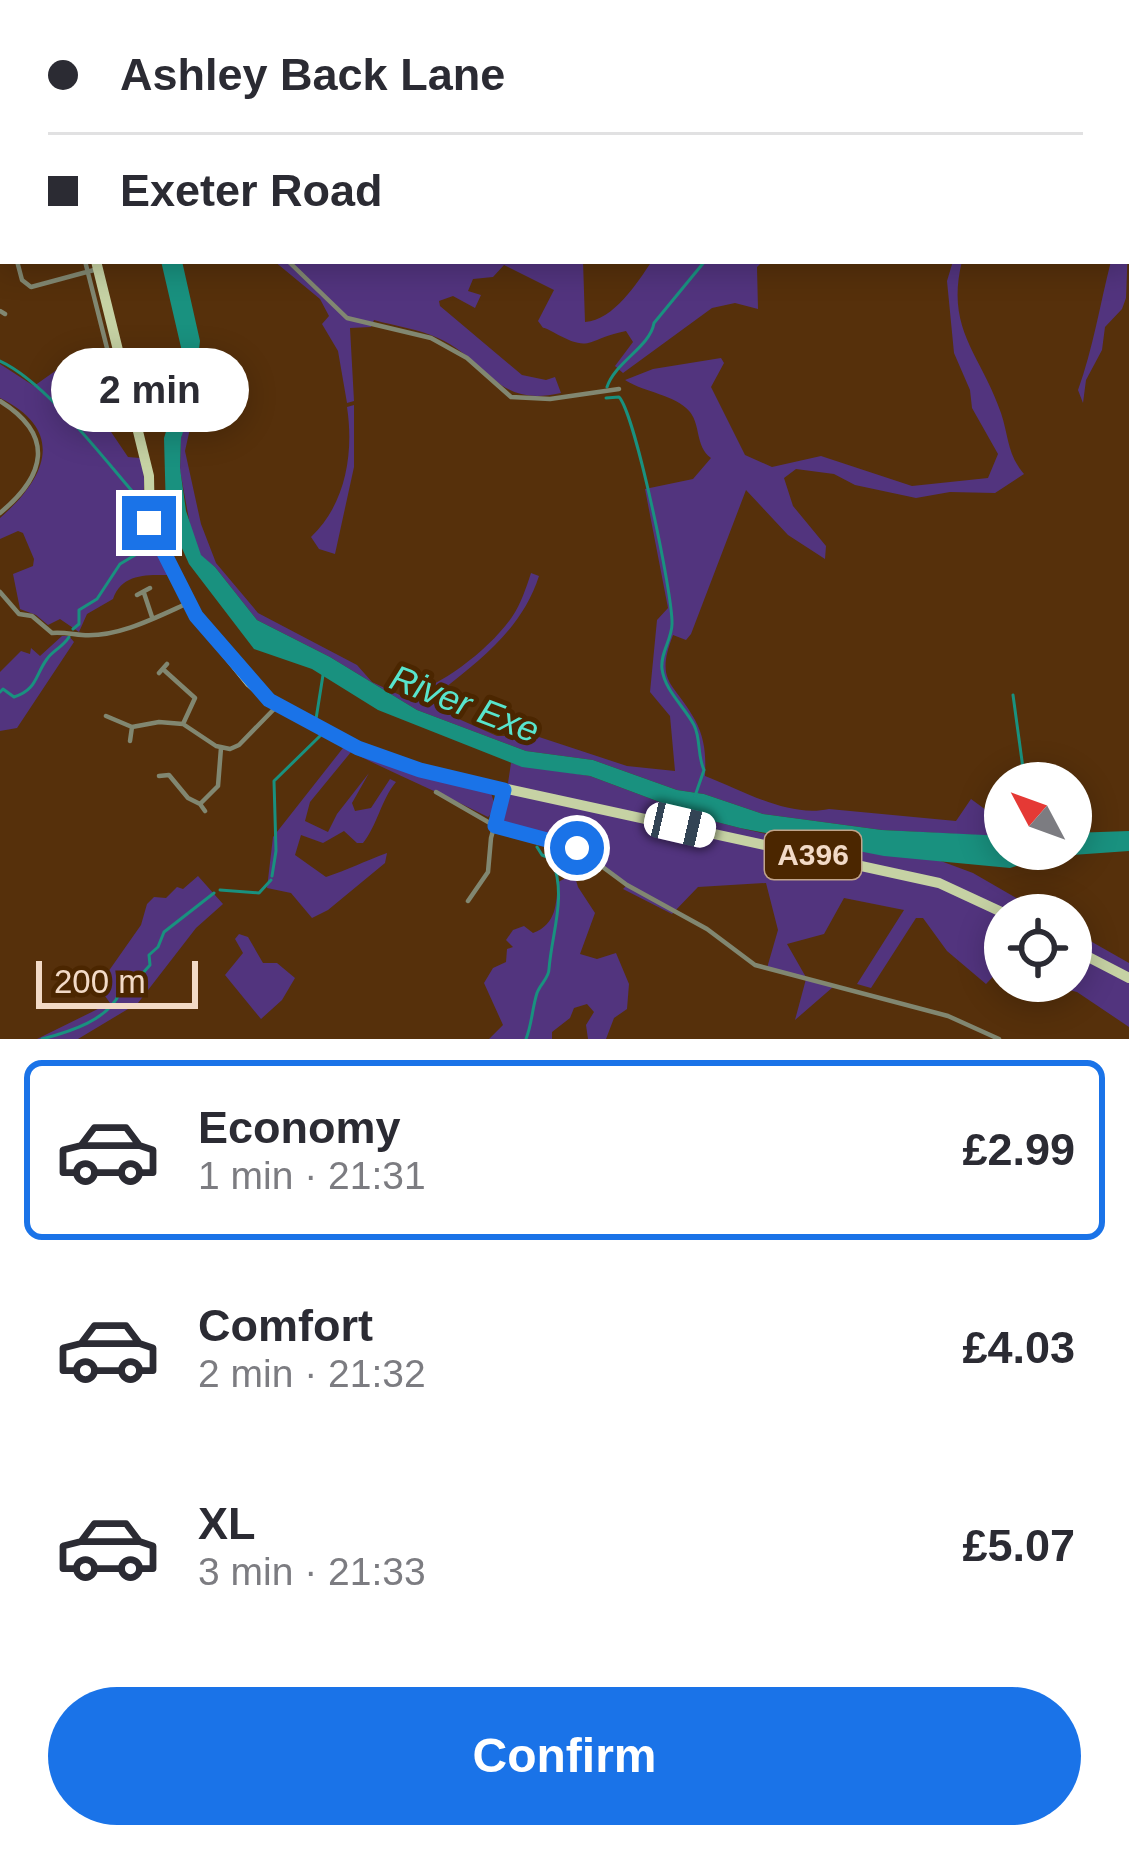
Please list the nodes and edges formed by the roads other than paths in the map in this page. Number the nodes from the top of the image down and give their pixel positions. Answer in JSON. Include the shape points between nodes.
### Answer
{"nodes":[{"id":1,"x":18,"y":264,"type":"edge"},
{"id":2,"x":291,"y":264,"type":"edge"},
{"id":3,"x":94,"y":267,"type":"edge"},
{"id":4,"x":109,"y":356,"type":"dead end"},
{"id":5,"x":620,"y":389,"type":"dead end"},
{"id":6,"x":0,"y":401,"type":"edge"},
{"id":7,"x":0,"y":513,"type":"edge"},
{"id":8,"x":0,"y":592,"type":"edge"},
{"id":9,"x":144,"y":592,"type":"dead end"},
{"id":10,"x":188,"y":603,"type":"junction"},
{"id":11,"x":152,"y":617,"type":"junction"},
{"id":12,"x":80,"y":635,"type":"junction"},
{"id":13,"x":76,"y":648,"type":"dead end"},
{"id":14,"x":164,"y":669,"type":"dead end"},
{"id":15,"x":277,"y":706,"type":"junction"},
{"id":16,"x":121,"y":707,"type":"dead end"},
{"id":17,"x":106,"y":716,"type":"dead end"},
{"id":18,"x":116,"y":720,"type":"junction"},
{"id":19,"x":183,"y":724,"type":"junction"},
{"id":20,"x":132,"y":728,"type":"junction"},
{"id":21,"x":130,"y":741,"type":"dead end"},
{"id":22,"x":221,"y":748,"type":"junction"},
{"id":23,"x":172,"y":766,"type":"dead end"},
{"id":24,"x":169,"y":775,"type":"junction"},
{"id":25,"x":159,"y":776,"type":"dead end"},
{"id":26,"x":504,"y":790,"type":"junction"},
{"id":27,"x":436,"y":792,"type":"dead end"},
{"id":28,"x":495,"y":826,"type":"junction"},
{"id":29,"x":468,"y":901,"type":"dead end"},
{"id":30,"x":984,"y":904,"type":"edge"},
{"id":31,"x":1092,"y":959,"type":"edge"},
{"id":32,"x":1129,"y":978,"type":"edge"},
{"id":33,"x":999,"y":1039,"type":"edge"}],
"edges":[{"from":1,"to":3,"type":"street","via":[[32,286]]},
{"from":2,"to":5,"type":"street","via":[[347,318],[431,338],[505,394],[541,400]]},
{"from":3,"to":4,"type":"street"},
{"from":3,"to":10,"type":"main road","number":"A396","via":[[152,500],[154,540]]},
{"from":6,"to":7,"type":"street","via":[[26,423],[39,461],[32,481]]},
{"from":8,"to":12,"type":"street","via":[[52,633]]},
{"from":9,"to":11,"type":"street"},
{"from":10,"to":11,"type":"street"},
{"from":10,"to":15,"type":"main road","number":"A396"},
{"from":11,"to":12,"type":"street"},
{"from":12,"to":13,"type":"street"},
{"from":14,"to":19,"type":"street","via":[[199,697]]},
{"from":15,"to":22,"type":"street","via":[[239,745]]},
{"from":15,"to":26,"type":"main road","number":"A396","via":[[386,759]]},
{"from":16,"to":18,"type":"street"},
{"from":17,"to":18,"type":"street"},
{"from":18,"to":20,"type":"street"},
{"from":19,"to":20,"type":"street"},
{"from":19,"to":22,"type":"street"},
{"from":20,"to":21,"type":"street"},
{"from":22,"to":24,"type":"street","via":[[218,785],[203,807]]},
{"from":23,"to":24,"type":"street"},
{"from":24,"to":25,"type":"street"},
{"from":26,"to":28,"type":"street"},
{"from":26,"to":30,"type":"main road","number":"A396","via":[[939,883]]},
{"from":27,"to":28,"type":"street"},
{"from":28,"to":29,"type":"street","via":[[488,872]]},
{"from":28,"to":33,"type":"street","via":[[577,848],[755,965],[947,1016]]},
{"from":31,"to":32,"type":"main road"}]}
